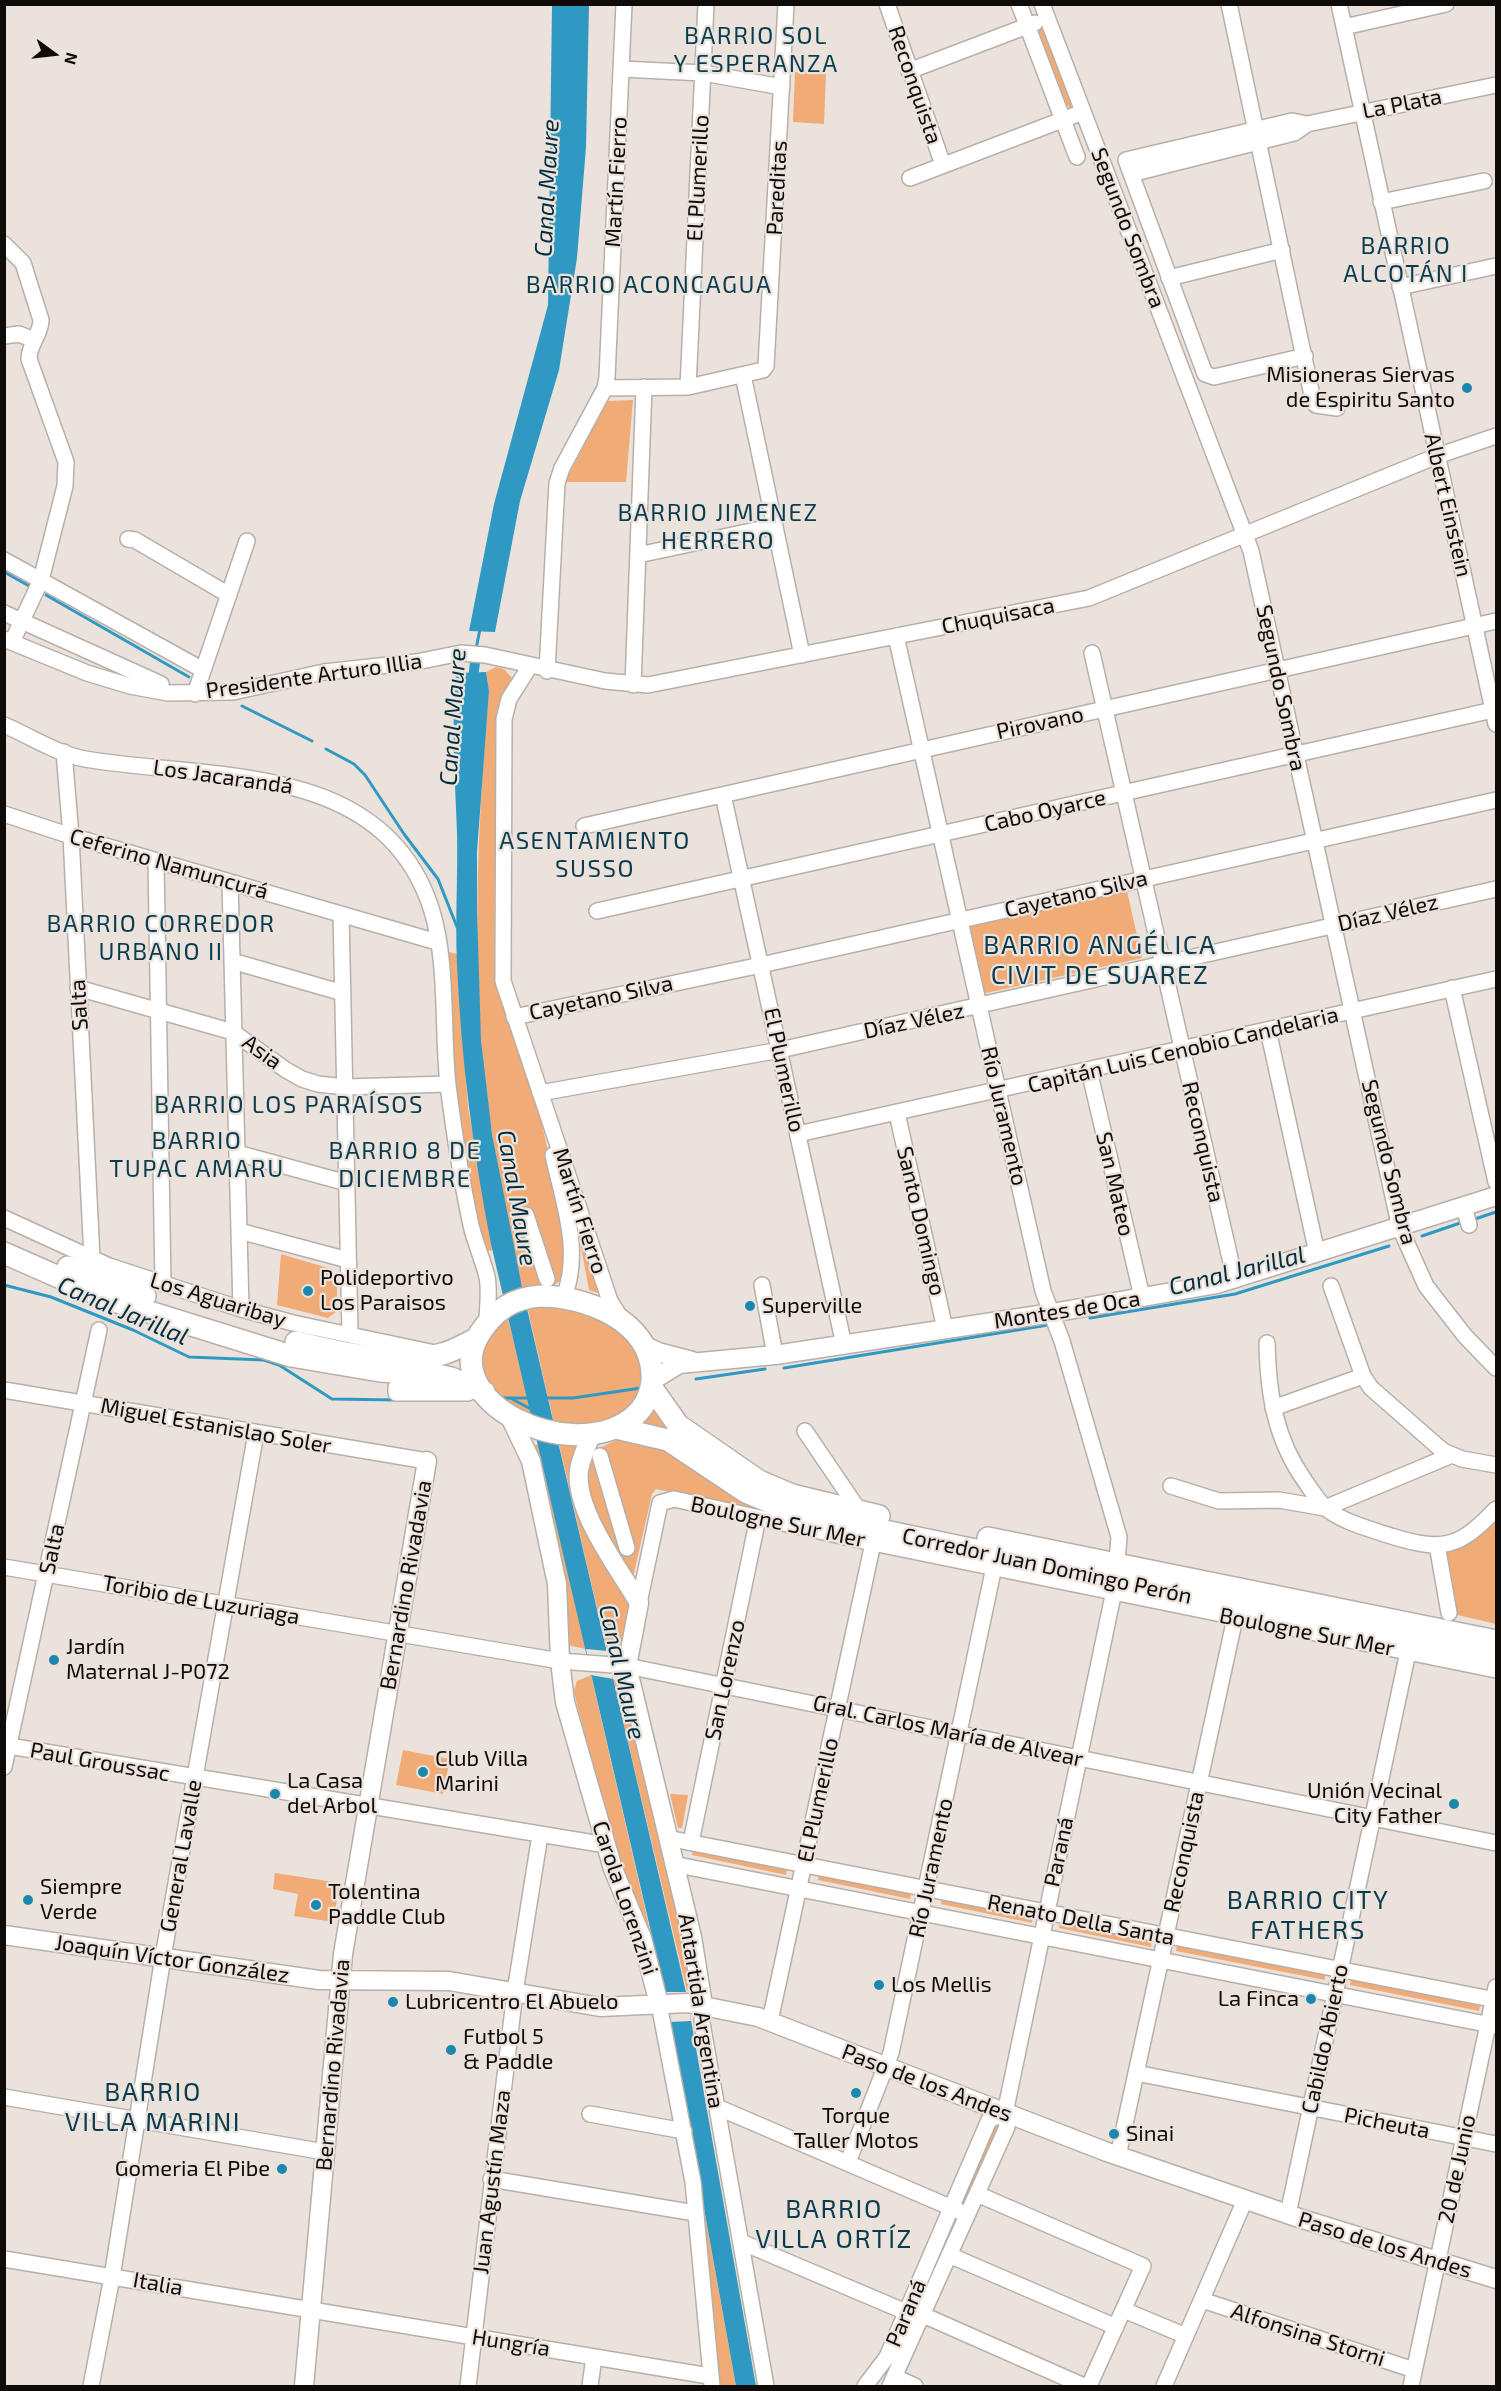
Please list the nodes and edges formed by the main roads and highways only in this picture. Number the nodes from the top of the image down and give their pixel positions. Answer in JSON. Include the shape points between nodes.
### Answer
{"nodes":[{"id":1,"x":1497,"y":1196,"type":"edge"},
{"id":2,"x":4,"y":1238,"type":"edge"},
{"id":3,"x":4,"y":1253,"type":"edge"},
{"id":4,"x":4,"y":1261,"type":"edge"},
{"id":5,"x":70,"y":1283,"type":"junction"},
{"id":6,"x":481,"y":1331,"type":"junction"},
{"id":7,"x":643,"y":1345,"type":"junction"},
{"id":8,"x":697,"y":1362,"type":"junction"},
{"id":9,"x":652,"y":1384,"type":"junction"},
{"id":10,"x":468,"y":1387,"type":"junction"},
{"id":11,"x":510,"y":1417,"type":"junction"},
{"id":12,"x":616,"y":1428,"type":"junction"},
{"id":13,"x":591,"y":1435,"type":"junction"},
{"id":14,"x":427,"y":1461,"type":"road end"},
{"id":15,"x":1116,"y":1579,"type":"junction"},
{"id":16,"x":1497,"y":1641,"type":"edge"},
{"id":17,"x":1497,"y":1659,"type":"edge"},
{"id":18,"x":4,"y":1935,"type":"edge"},
{"id":19,"x":340,"y":1980,"type":"junction"},
{"id":20,"x":663,"y":2004,"type":"junction"},
{"id":21,"x":695,"y":2004,"type":"junction"},
{"id":22,"x":1497,"y":2279,"type":"edge"},
{"id":23,"x":304,"y":2386,"type":"edge"}],
"edges":[{"from":1,"to":8,"type":"main road","name":"Montes de Oca","via":[[1467,1217],[1400,1228],[1235,1280],[844,1345]]},
{"from":2,"to":6,"type":"highway","via":[[127,1291],[287,1340],[346,1353],[383,1357],[441,1354]]},
{"from":3,"to":5,"type":"highway"},
{"from":4,"to":5,"type":"highway"},
{"from":5,"to":10,"type":"highway","via":[[126,1305],[291,1356],[380,1371],[433,1374]]},
{"from":6,"to":7,"type":"highway","via":[[506,1306],[525,1297],[564,1297],[600,1308],[626,1326]]},
{"from":6,"to":10,"type":"highway"},
{"from":7,"to":8,"type":"main road","name":"Montes de Oca"},
{"from":7,"to":9,"type":"highway","via":[[649,1357]]},
{"from":8,"to":9,"type":"main road","name":"Montes de Oca","via":[[673,1366]]},
{"from":9,"to":12,"type":"highway","via":[[638,1413]]},
{"from":9,"to":15,"type":"highway","name":"Corredor Juan Domingo Perón","via":[[678,1425],[759,1481],[792,1495]]},
{"from":10,"to":11,"type":"highway"},
{"from":11,"to":13,"type":"highway","via":[[556,1434]]},
{"from":11,"to":20,"type":"main road","name":"Carola Lorenzini","via":[[531,1461],[557,1584],[565,1702],[606,1845]]},
{"from":12,"to":13,"type":"highway"},
{"from":12,"to":15,"type":"highway","name":"Corredor Juan Domingo Perón","via":[[668,1440],[746,1492],[794,1512]]},
{"from":13,"to":21,"type":"main road","name":"Antartida Argentina","via":[[579,1472],[585,1505],[593,1526],[639,1603],[618,1665],[698,1963]]},
{"from":14,"to":19,"type":"main road","name":"Bernardino Rivadavia"},
{"from":15,"to":16,"type":"highway","name":"Corredor Juan Domingo Perón"},
{"from":15,"to":17,"type":"highway","name":"Corredor Juan Domingo Perón"},
{"from":18,"to":19,"type":"main road","name":"Joaquín Víctor González"},
{"from":19,"to":20,"type":"main road","name":"Paso de los Andes","via":[[449,1981],[600,2007]]},
{"from":19,"to":23,"type":"main road","name":"Bernardino Rivadavia"},
{"from":20,"to":21,"type":"main road","name":"Paso de los Andes"},
{"from":21,"to":22,"type":"main road","name":"Paso de los Andes","via":[[770,2021],[1118,2156]]}]}
